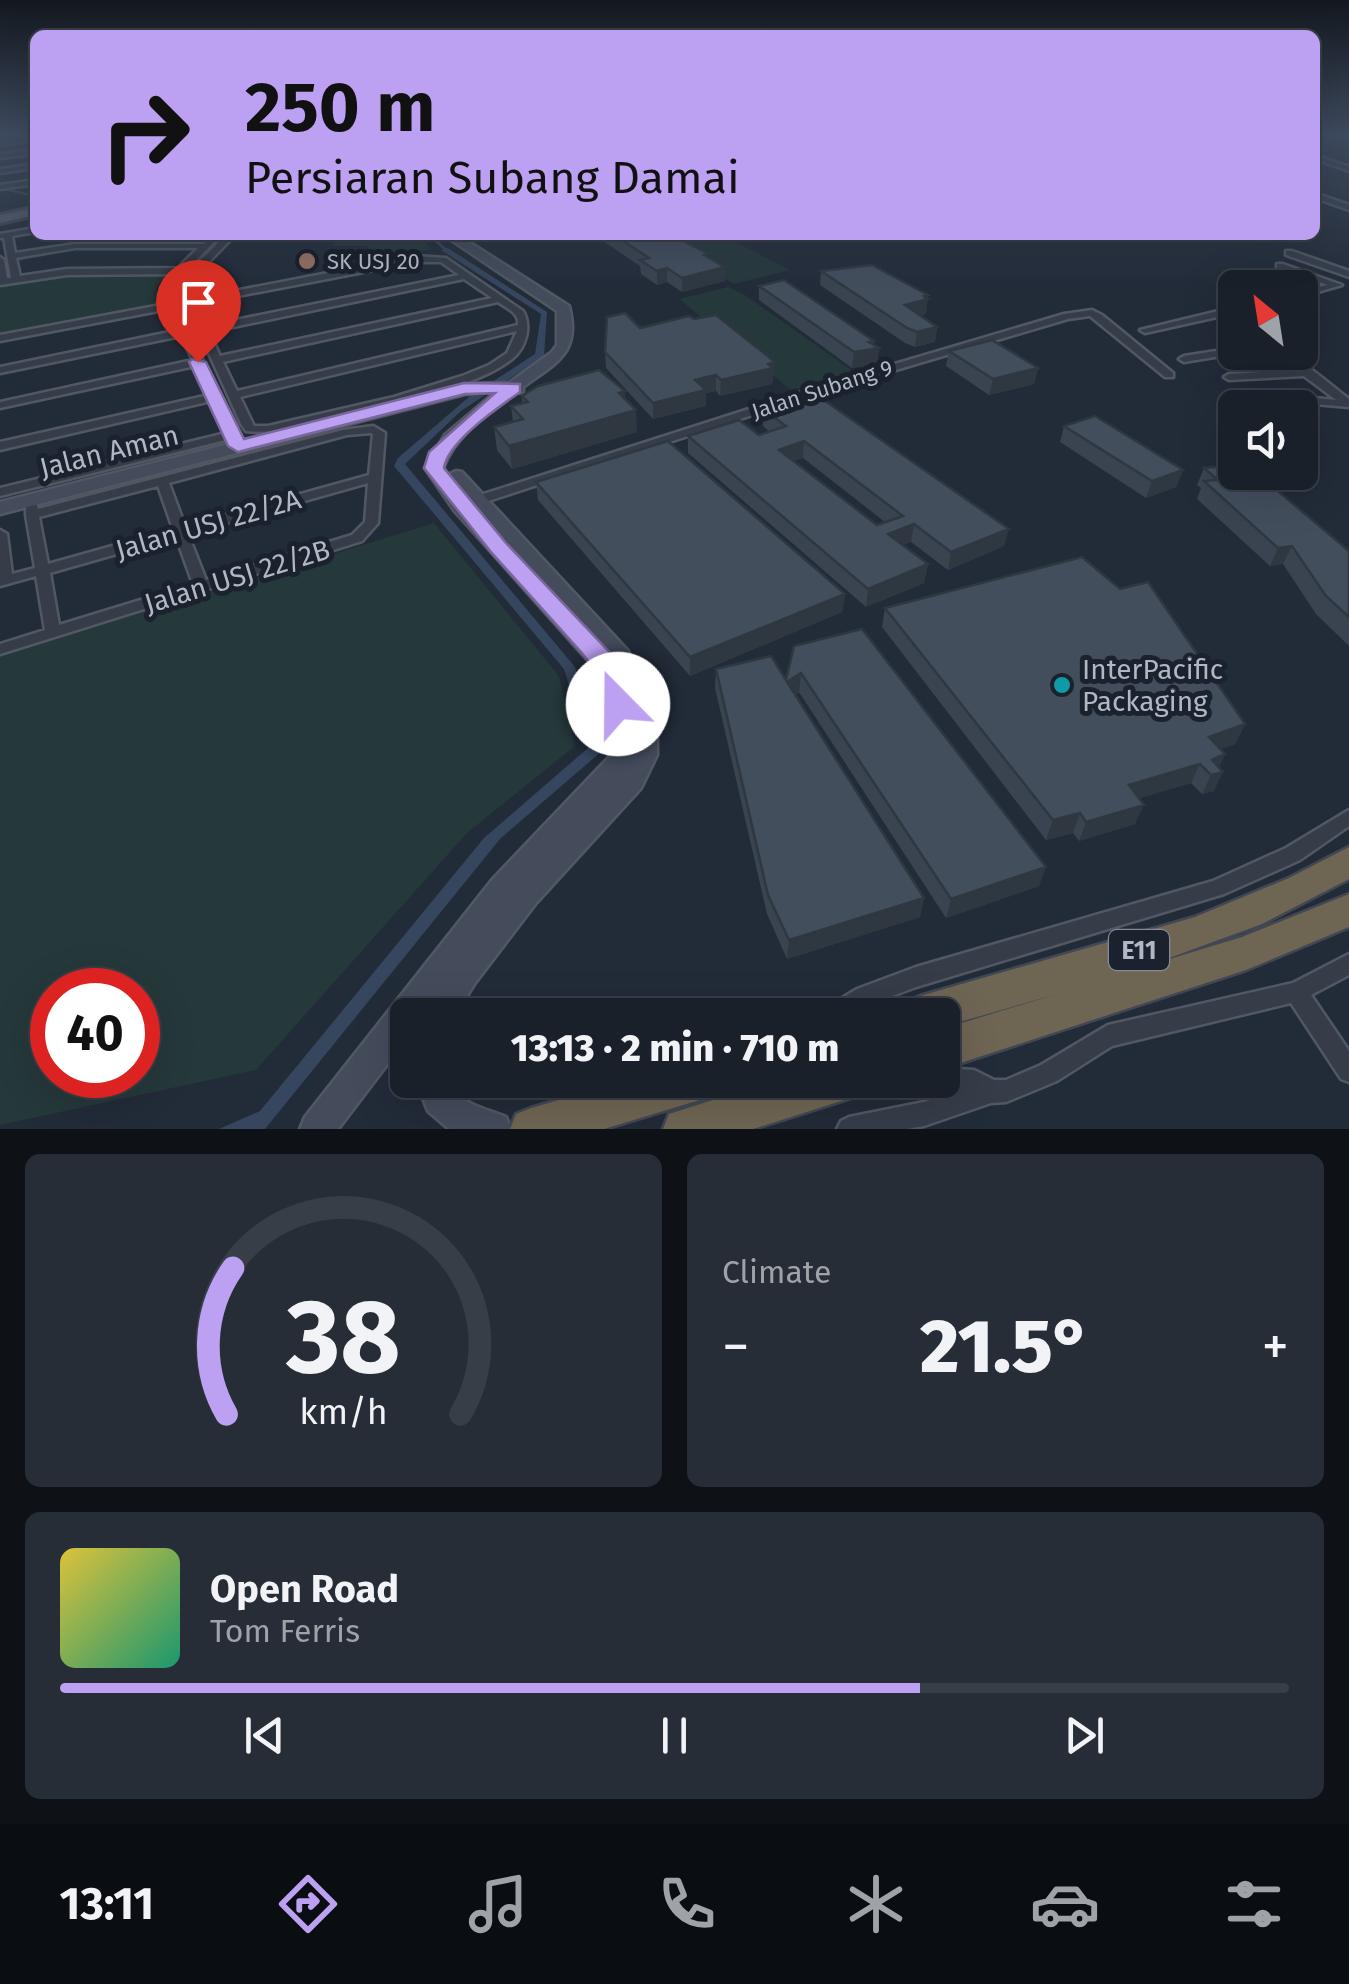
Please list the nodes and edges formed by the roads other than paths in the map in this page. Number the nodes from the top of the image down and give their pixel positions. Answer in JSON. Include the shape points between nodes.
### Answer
{"nodes":[{"id":1,"x":1320,"y":196,"type":"edge"},
{"id":2,"x":1349,"y":208,"type":"edge"},
{"id":3,"x":30,"y":216,"type":"edge"},
{"id":4,"x":2,"y":228,"type":"edge"},
{"id":5,"x":30,"y":230,"type":"edge"},
{"id":6,"x":212,"y":240,"type":"edge"},
{"id":7,"x":226,"y":240,"type":"edge"},
{"id":8,"x":460,"y":240,"type":"edge"},
{"id":9,"x":473,"y":240,"type":"edge"},
{"id":10,"x":206,"y":246,"type":"junction"},
{"id":11,"x":1290,"y":253,"type":"dead end"},
{"id":12,"x":12,"y":256,"type":"junction"},
{"id":13,"x":0,"y":260,"type":"edge"},
{"id":14,"x":1280,"y":266,"type":"dead end"},
{"id":15,"x":181,"y":271,"type":"junction"},
{"id":16,"x":1349,"y":274,"type":"edge"},
{"id":17,"x":465,"y":276,"type":"junction"},
{"id":18,"x":16,"y":279,"type":"junction"},
{"id":19,"x":1,"y":282,"type":"edge"},
{"id":20,"x":1344,"y":284,"type":"edge"},
{"id":21,"x":1318,"y":290,"type":"edge"},
{"id":22,"x":499,"y":300,"type":"junction"},
{"id":23,"x":190,"y":302,"type":"junction"},
{"id":24,"x":171,"y":306,"type":"junction"},
{"id":25,"x":1218,"y":313,"type":"edge"},
{"id":26,"x":522,"y":327,"type":"junction"},
{"id":27,"x":203,"y":330,"type":"junction"},
{"id":28,"x":184,"y":332,"type":"junction"},
{"id":29,"x":1134,"y":333,"type":"junction"},
{"id":30,"x":0,"y":338,"type":"edge"},
{"id":31,"x":1218,"y":354,"type":"edge"},
{"id":32,"x":1184,"y":359,"type":"dead end"},
{"id":33,"x":218,"y":360,"type":"junction"},
{"id":34,"x":198,"y":362,"type":"junction"},
{"id":35,"x":0,"y":370,"type":"edge"},
{"id":36,"x":1302,"y":370,"type":"edge"},
{"id":37,"x":1307,"y":374,"type":"junction"},
{"id":38,"x":1169,"y":375,"type":"dead end"},
{"id":39,"x":1229,"y":378,"type":"dead end"},
{"id":40,"x":516,"y":388,"type":"junction"},
{"id":41,"x":234,"y":394,"type":"junction"},
{"id":42,"x":214,"y":396,"type":"junction"},
{"id":43,"x":1318,"y":401,"type":"edge"},
{"id":44,"x":1349,"y":404,"type":"edge"},
{"id":45,"x":0,"y":405,"type":"edge"},
{"id":46,"x":235,"y":440,"type":"junction"},
{"id":47,"x":0,"y":446,"type":"edge"},
{"id":48,"x":374,"y":477,"type":"junction"},
{"id":49,"x":162,"y":481,"type":"junction"},
{"id":50,"x":0,"y":492,"type":"edge"},
{"id":51,"x":469,"y":503,"type":"junction"},
{"id":52,"x":0,"y":508,"type":"edge"},
{"id":53,"x":31,"y":508,"type":"junction"},
{"id":54,"x":181,"y":532,"type":"junction"},
{"id":55,"x":0,"y":534,"type":"edge"},
{"id":56,"x":42,"y":570,"type":"junction"},
{"id":57,"x":3,"y":581,"type":"edge"},
{"id":58,"x":201,"y":587,"type":"junction"},
{"id":59,"x":53,"y":632,"type":"junction"},
{"id":60,"x":0,"y":649,"type":"edge"},
{"id":61,"x":1349,"y":818,"type":"edge"},
{"id":62,"x":1349,"y":862,"type":"edge"},
{"id":63,"x":1349,"y":910,"type":"edge"},
{"id":64,"x":1349,"y":964,"type":"edge"},
{"id":65,"x":1296,"y":992,"type":"junction"},
{"id":66,"x":449,"y":998,"type":"edge"},
{"id":67,"x":861,"y":998,"type":"edge"},
{"id":68,"x":960,"y":1003,"type":"edge"},
{"id":69,"x":960,"y":1044,"type":"edge"},
{"id":70,"x":1349,"y":1071,"type":"edge"},
{"id":71,"x":960,"y":1080,"type":"edge"},
{"id":72,"x":991,"y":1092,"type":"junction"},
{"id":73,"x":440,"y":1098,"type":"edge"},
{"id":74,"x":638,"y":1098,"type":"edge"},
{"id":75,"x":786,"y":1098,"type":"edge"},
{"id":76,"x":317,"y":1129,"type":"edge"},
{"id":77,"x":494,"y":1129,"type":"edge"},
{"id":78,"x":531,"y":1129,"type":"edge"},
{"id":79,"x":684,"y":1129,"type":"edge"},
{"id":80,"x":850,"y":1129,"type":"edge"}],
"edges":[{"from":1,"to":2,"type":"street"},
{"from":3,"to":4,"type":"main road"},
{"from":4,"to":5,"type":"street"},
{"from":4,"to":12,"type":"street"},
{"from":6,"to":10,"type":"street"},
{"from":7,"to":23,"type":"street","via":[[186,282]]},
{"from":8,"to":40,"type":"street","via":[[564,309],[558,355]]},
{"from":9,"to":40,"type":"street","via":[[578,314],[570,356]]},
{"from":10,"to":12,"type":"street","via":[[76,246]]},
{"from":10,"to":15,"type":"street"},
{"from":11,"to":16,"type":"street"},
{"from":12,"to":18,"type":"street"},
{"from":13,"to":19,"type":"street"},
{"from":14,"to":20,"type":"street"},
{"from":15,"to":18,"type":"street"},
{"from":15,"to":24,"type":"street","via":[[168,286]]},
{"from":17,"to":22,"type":"street"},
{"from":17,"to":23,"type":"street","via":[[443,260],[422,258]]},
{"from":17,"to":27,"type":"street"},
{"from":18,"to":19,"type":"street"},
{"from":20,"to":21,"type":"street"},
{"from":22,"to":26,"type":"street","via":[[520,313]]},
{"from":22,"to":33,"type":"street"},
{"from":23,"to":24,"type":"street"},
{"from":23,"to":27,"type":"street"},
{"from":24,"to":28,"type":"street"},
{"from":24,"to":30,"type":"street"},
{"from":25,"to":29,"type":"street"},
{"from":26,"to":41,"type":"street"},
{"from":26,"to":41,"type":"street","via":[[515,351],[490,370],[268,428],[250,429]]},
{"from":27,"to":33,"type":"street"},
{"from":28,"to":34,"type":"street"},
{"from":28,"to":35,"type":"street"},
{"from":29,"to":38,"type":"street","name":"Jalan Subang 9"},
{"from":29,"to":51,"type":"street","name":"Jalan Subang 9","via":[[1092,314],[1030,324]]},
{"from":31,"to":32,"type":"street"},
{"from":33,"to":41,"type":"street"},
{"from":34,"to":42,"type":"street"},
{"from":34,"to":45,"type":"street"},
{"from":36,"to":37,"type":"street"},
{"from":37,"to":39,"type":"street"},
{"from":37,"to":44,"type":"street"},
{"from":40,"to":46,"type":"street","name":"Jalan Aman","via":[[473,387]]},
{"from":40,"to":51,"type":"street","via":[[436,456],[434,468]]},
{"from":42,"to":46,"type":"street"},
{"from":42,"to":47,"type":"street"},
{"from":43,"to":44,"type":"street"},
{"from":46,"to":50,"type":"street"},
{"from":46,"to":53,"type":"street","name":"Jalan Aman"},
{"from":48,"to":49,"type":"street","via":[[379,433],[368,428]]},
{"from":48,"to":54,"type":"street","name":"Jalan USJ 22/2A"},
{"from":48,"to":58,"type":"street","name":"Jalan USJ 22/2B","via":[[371,523],[357,538]]},
{"from":49,"to":53,"type":"street"},
{"from":49,"to":54,"type":"street"},
{"from":51,"to":66,"type":"street","via":[[620,656],[646,727],[645,755],[632,780],[526,894]]},
{"from":51,"to":76,"type":"street","via":[[604,664],[626,732],[625,756],[502,889]]},
{"from":52,"to":53,"type":"street","name":"Jalan Aman"},
{"from":53,"to":56,"type":"street"},
{"from":54,"to":56,"type":"street","name":"Jalan USJ 22/2A"},
{"from":54,"to":58,"type":"street"},
{"from":55,"to":57,"type":"street"},
{"from":56,"to":57,"type":"street","name":"Jalan USJ 22/2A"},
{"from":56,"to":59,"type":"street"},
{"from":58,"to":59,"type":"street","name":"Jalan USJ 22/2B"},
{"from":59,"to":60,"type":"street","name":"Jalan USJ 22/2B"},
{"from":61,"to":67,"type":"street","via":[[1292,854],[1217,888]]},
{"from":62,"to":68,"type":"highway","number":"E11","via":[[1228,920]]},
{"from":63,"to":69,"type":"highway","number":"E11","via":[[1257,950]]},
{"from":64,"to":65,"type":"street"},
{"from":65,"to":70,"type":"street"},
{"from":65,"to":72,"type":"street","via":[[1108,1036],[1049,1072]]},
{"from":71,"to":72,"type":"street"},
{"from":72,"to":80,"type":"street"},
{"from":73,"to":77,"type":"street","via":[[459,1118]]},
{"from":74,"to":78,"type":"highway"},
{"from":75,"to":79,"type":"highway"}]}
